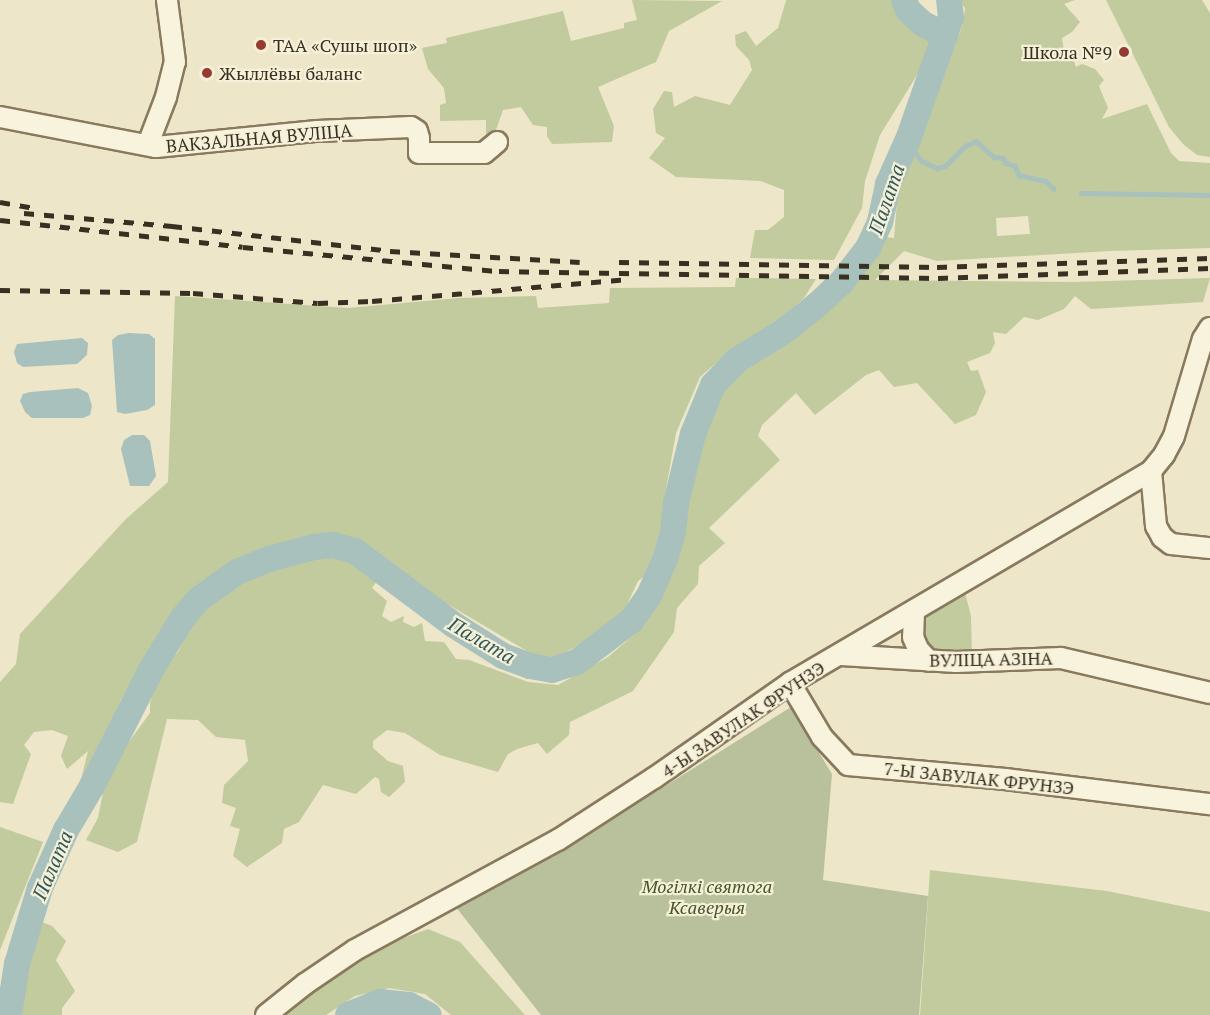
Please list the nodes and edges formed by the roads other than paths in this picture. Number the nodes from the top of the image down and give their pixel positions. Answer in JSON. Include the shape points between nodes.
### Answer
{"nodes":[{"id":1,"x":167,"y":0,"type":"edge"},
{"id":2,"x":0,"y":117,"type":"edge"},
{"id":3,"x":497,"y":142,"type":"dead end"},
{"id":4,"x":148,"y":144,"type":"junction"},
{"id":5,"x":1210,"y":327,"type":"edge"},
{"id":6,"x":1151,"y":471,"type":"junction"},
{"id":7,"x":1210,"y":549,"type":"edge"},
{"id":8,"x":914,"y":612,"type":"junction"},
{"id":9,"x":841,"y":655,"type":"junction"},
{"id":10,"x":929,"y":661,"type":"junction"},
{"id":11,"x":790,"y":683,"type":"junction"},
{"id":12,"x":1210,"y":693,"type":"edge"},
{"id":13,"x":1210,"y":804,"type":"edge"},
{"id":14,"x":266,"y":1015,"type":"edge"}],
"edges":[{"from":1,"to":4,"type":"street","via":[[175,62]]},
{"from":2,"to":4,"type":"street","name":"ВАКЗАЛЬНАЯ ВУЛІЦА"},
{"from":3,"to":4,"type":"street","name":"ВАКЗАЛЬНАЯ ВУЛІЦА","via":[[484,153],[419,153],[419,138],[411,127],[317,131],[165,147]]},
{"from":5,"to":6,"type":"street","name":"4-Ы ЗАВУЛАК ФРУНЗЭ","via":[[1174,436]]},
{"from":6,"to":7,"type":"street","via":[[1156,526],[1162,537],[1171,544]]},
{"from":6,"to":8,"type":"street","name":"4-Ы ЗАВУЛАК ФРУНЗЭ"},
{"from":8,"to":9,"type":"street","name":"4-Ы ЗАВУЛАК ФРУНЗЭ"},
{"from":8,"to":10,"type":"street","via":[[913,638]]},
{"from":9,"to":10,"type":"street","name":"ВУЛІЦА АЗІНА"},
{"from":9,"to":11,"type":"street","name":"4-Ы ЗАВУЛАК ФРУНЗЭ"},
{"from":10,"to":12,"type":"street","name":"ВУЛІЦА АЗІНА","via":[[1061,658]]},
{"from":11,"to":13,"type":"street","name":"7-Ы ЗАВУЛАК ФРУНЗЭ","via":[[822,737],[848,765]]},
{"from":11,"to":14,"type":"street","name":"4-Ы ЗАВУЛАК ФРУНЗЭ","via":[[654,778],[567,833],[355,950]]}]}
